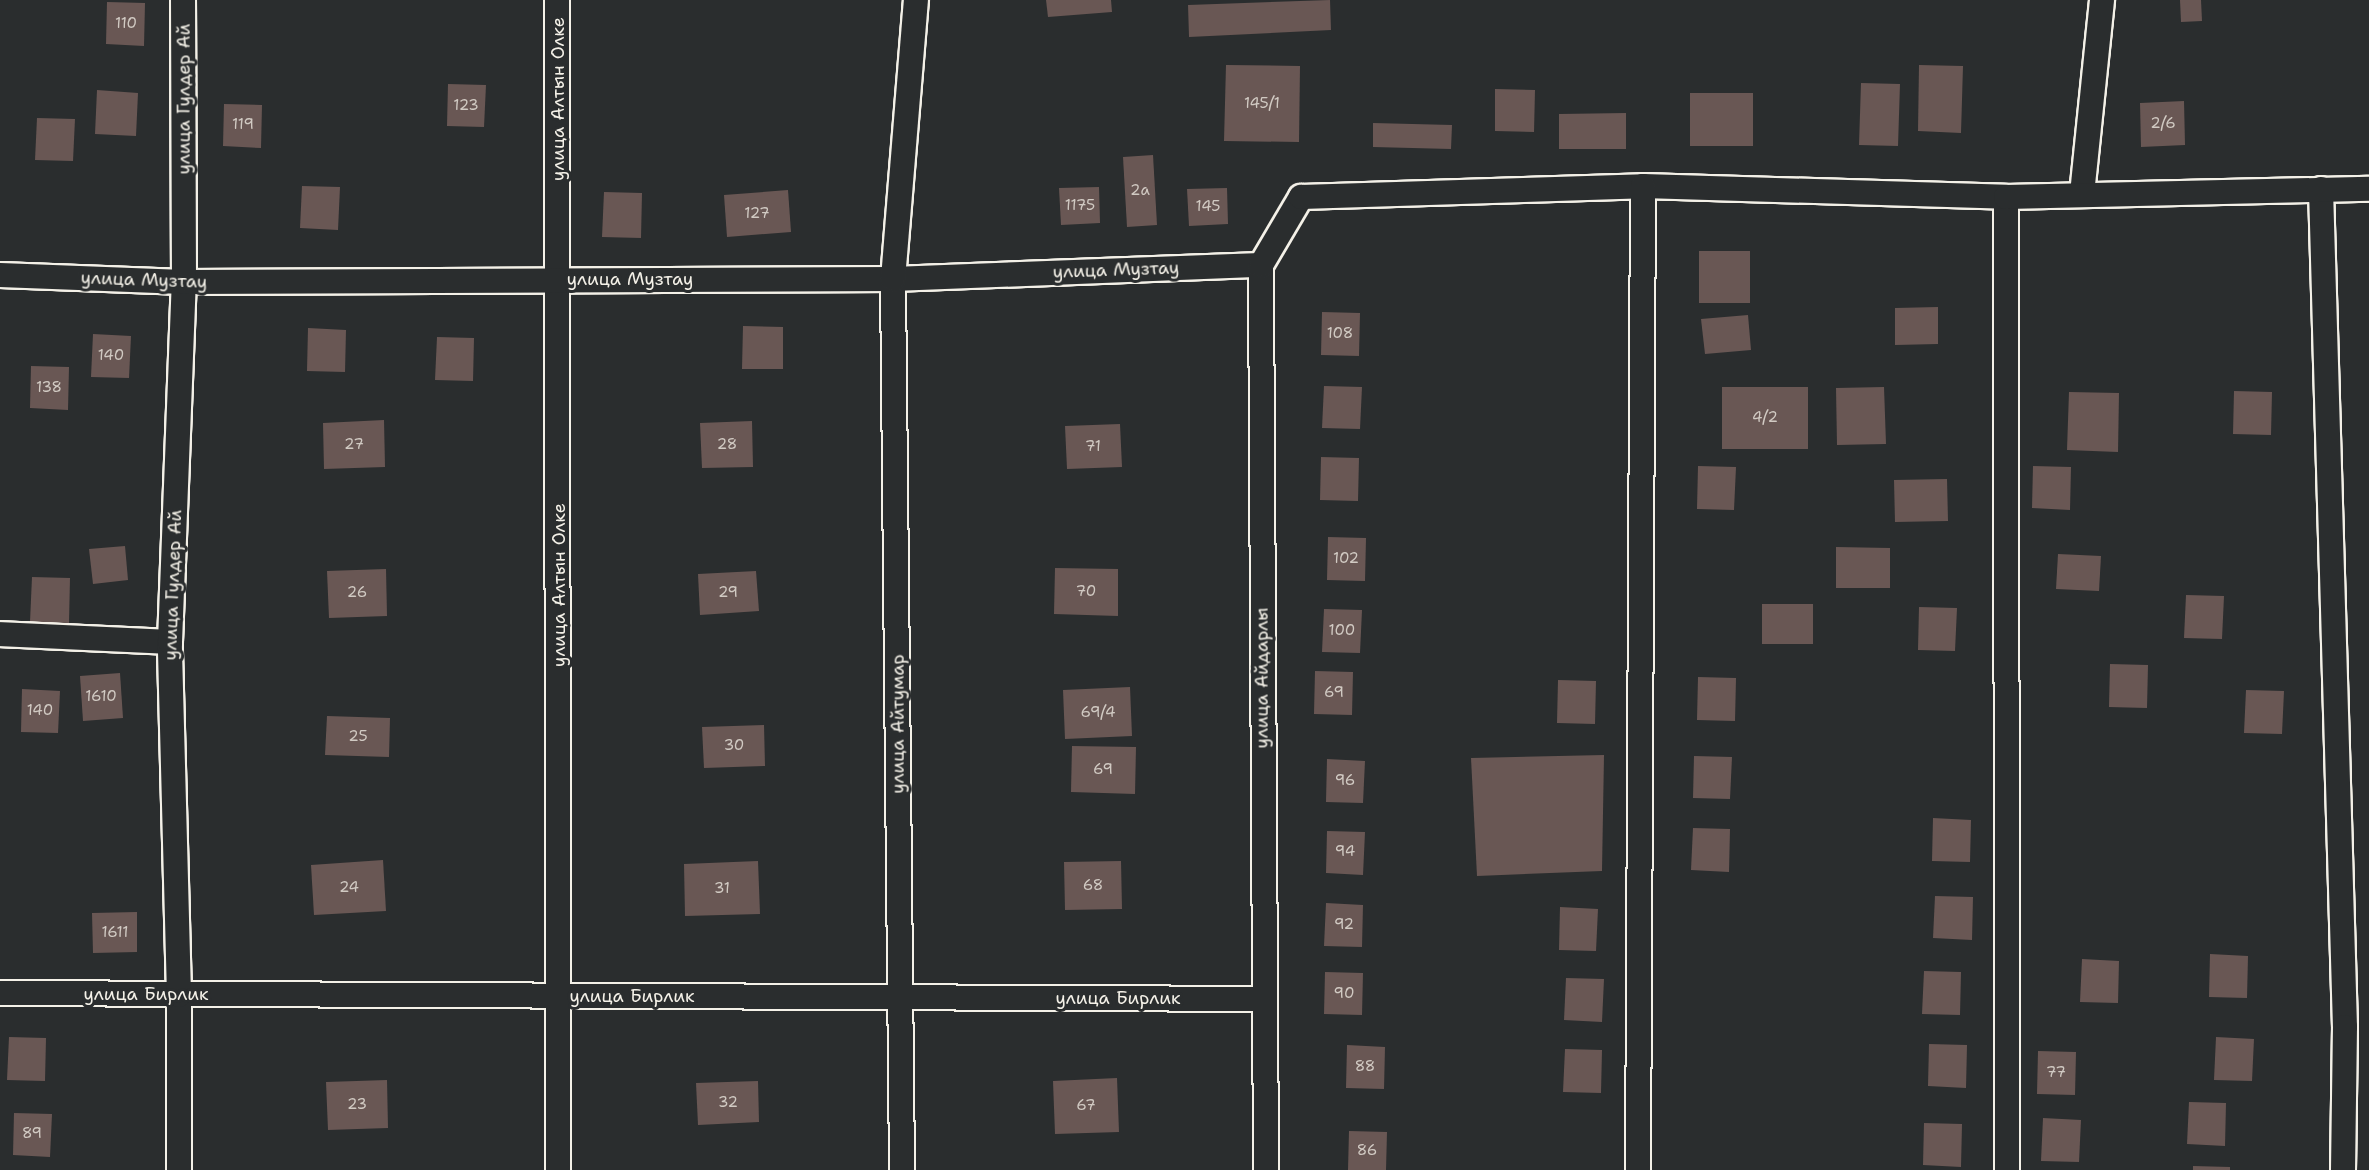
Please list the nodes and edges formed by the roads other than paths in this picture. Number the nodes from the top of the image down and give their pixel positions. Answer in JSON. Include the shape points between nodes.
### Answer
{"nodes":[{"id":1,"x":183,"y":0,"type":"edge"},
{"id":2,"x":557,"y":0,"type":"edge"},
{"id":3,"x":916,"y":0,"type":"edge"},
{"id":4,"x":2102,"y":0,"type":"edge"},
{"id":5,"x":1643,"y":186,"type":"junction"},
{"id":6,"x":2321,"y":189,"type":"junction"},
{"id":7,"x":2369,"y":189,"type":"edge"},
{"id":8,"x":2082,"y":194,"type":"junction"},
{"id":9,"x":2006,"y":197,"type":"junction"},
{"id":10,"x":1261,"y":265,"type":"junction"},
{"id":11,"x":0,"y":275,"type":"edge"},
{"id":12,"x":559,"y":279,"type":"junction"},
{"id":13,"x":892,"y":279,"type":"junction"},
{"id":14,"x":184,"y":282,"type":"junction"},
{"id":15,"x":0,"y":634,"type":"edge"},
{"id":16,"x":170,"y":642,"type":"junction"},
{"id":17,"x":0,"y":993,"type":"edge"},
{"id":18,"x":179,"y":994,"type":"junction"},
{"id":19,"x":558,"y":996,"type":"junction"},
{"id":20,"x":900,"y":997,"type":"junction"},
{"id":21,"x":1263,"y":999,"type":"junction"},
{"id":22,"x":179,"y":1170,"type":"edge"},
{"id":23,"x":558,"y":1170,"type":"edge"},
{"id":24,"x":902,"y":1170,"type":"edge"},
{"id":25,"x":1266,"y":1170,"type":"edge"},
{"id":26,"x":1638,"y":1170,"type":"edge"},
{"id":27,"x":2007,"y":1170,"type":"edge"},
{"id":28,"x":2343,"y":1170,"type":"edge"}],
"edges":[{"from":1,"to":14,"type":"street","name":"улица Гулдер Ай"},
{"from":2,"to":12,"type":"street","name":"улица Алтын Олке"},
{"from":3,"to":13,"type":"street","name":"улица Айтумар"},
{"from":4,"to":8,"type":"street"},
{"from":5,"to":9,"type":"street"},
{"from":5,"to":10,"type":"street","via":[[1301,197]]},
{"from":5,"to":26,"type":"street"},
{"from":6,"to":7,"type":"street"},
{"from":6,"to":8,"type":"street"},
{"from":6,"to":28,"type":"street","via":[[2345,1027]]},
{"from":8,"to":9,"type":"street"},
{"from":9,"to":27,"type":"street"},
{"from":10,"to":13,"type":"street","name":"улица Музтау"},
{"from":10,"to":21,"type":"street","name":"улица Айдарлы"},
{"from":11,"to":14,"type":"street","name":"улица Музтау"},
{"from":12,"to":13,"type":"street","name":"улица Музтау"},
{"from":12,"to":14,"type":"street","name":"улица Музтау"},
{"from":12,"to":19,"type":"street","name":"улица Алтын Олке"},
{"from":13,"to":20,"type":"street","name":"улица Айтумар"},
{"from":14,"to":16,"type":"street","name":"улица Гулдер Ай"},
{"from":15,"to":16,"type":"street"},
{"from":16,"to":18,"type":"street","name":"улица Гулдер Ай"},
{"from":17,"to":18,"type":"street","name":"улица Бирлик"},
{"from":18,"to":19,"type":"street","name":"улица Бирлик"},
{"from":18,"to":22,"type":"street","name":"улица Гулдер Ай"},
{"from":19,"to":20,"type":"street","name":"улица Бирлик"},
{"from":19,"to":23,"type":"street","name":"улица Алтын Олке"},
{"from":20,"to":21,"type":"street","name":"улица Бирлик"},
{"from":20,"to":24,"type":"street","name":"улица Айтумар"},
{"from":21,"to":25,"type":"street","name":"улица Айдарлы"}]}
